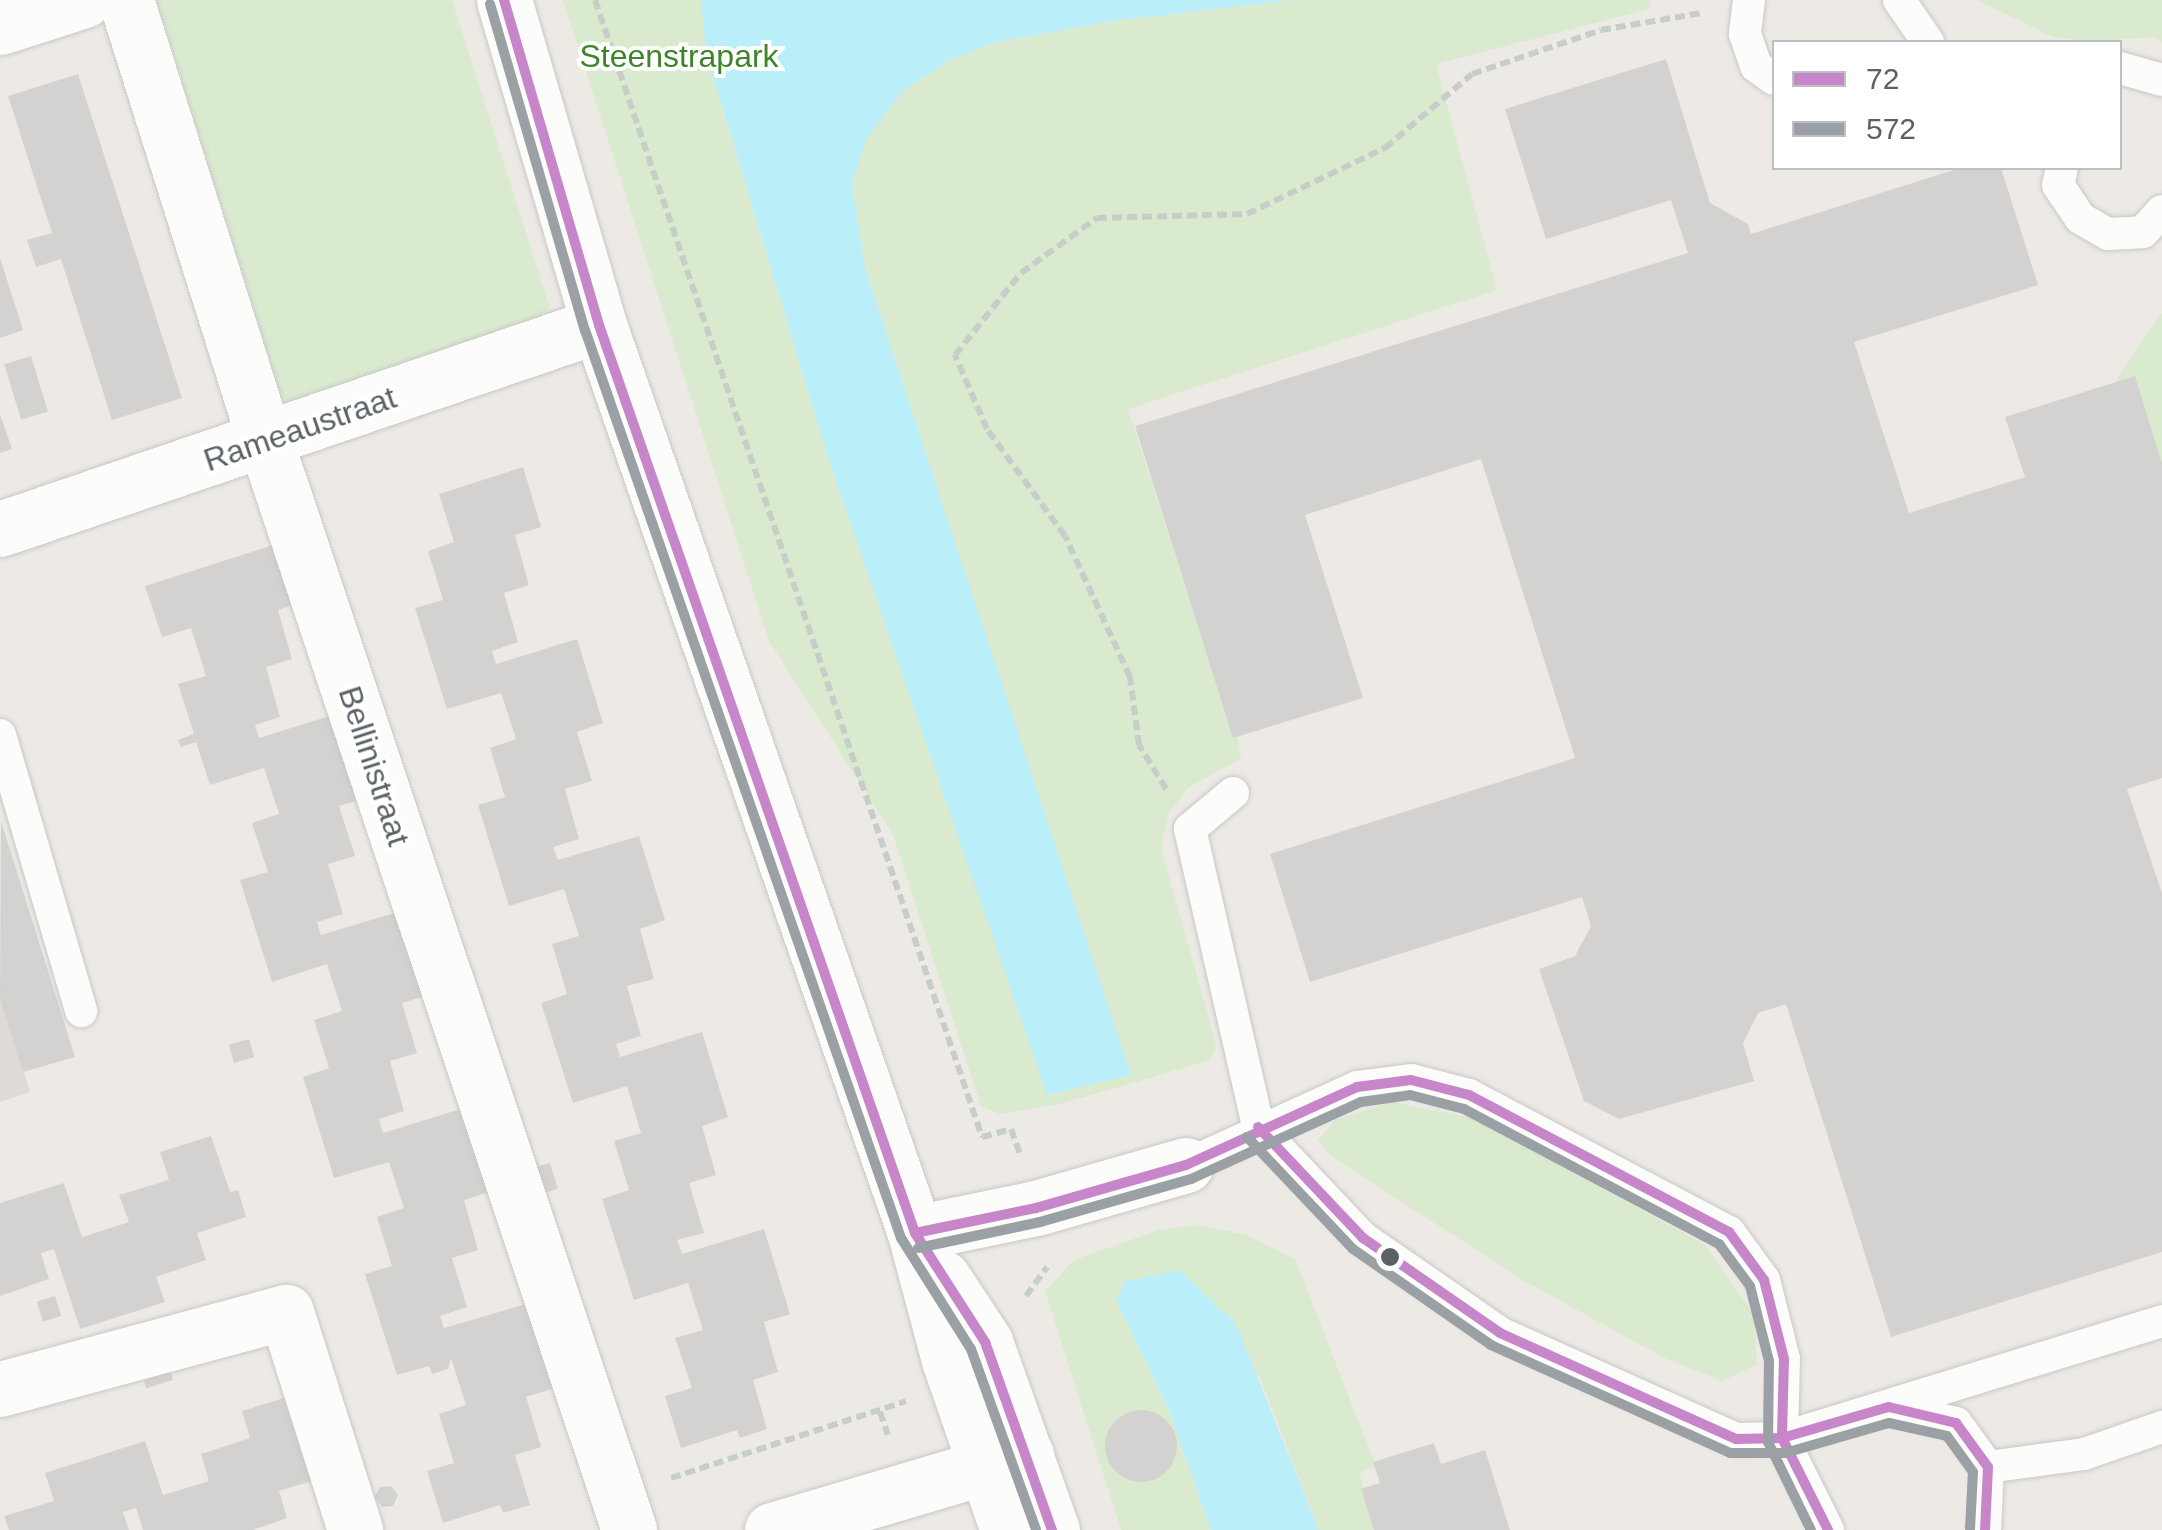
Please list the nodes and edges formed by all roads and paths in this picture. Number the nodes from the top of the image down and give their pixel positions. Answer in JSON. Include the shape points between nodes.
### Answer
{"nodes":[{"id":1,"x":84,"y":0,"type":"edge"},
{"id":2,"x":126,"y":0,"type":"edge"},
{"id":3,"x":504,"y":0,"type":"edge"},
{"id":4,"x":595,"y":0,"type":"edge"},
{"id":5,"x":1899,"y":0,"type":"edge"},
{"id":6,"x":1747,"y":3,"type":"edge"},
{"id":7,"x":0,"y":26,"type":"edge"},
{"id":8,"x":1927,"y":40,"type":"edge"},
{"id":9,"x":1772,"y":78,"type":"edge"},
{"id":10,"x":2062,"y":170,"type":"edge"},
{"id":11,"x":2162,"y":211,"type":"edge"},
{"id":12,"x":599,"y":325,"type":"junction"},
{"id":13,"x":266,"y":443,"type":"junction"},
{"id":14,"x":0,"y":529,"type":"edge"},
{"id":15,"x":0,"y":734,"type":"edge"},
{"id":16,"x":1233,"y":793,"type":"dead end"},
{"id":17,"x":1190,"y":829,"type":"junction"},
{"id":18,"x":81,"y":1011,"type":"dead end"},
{"id":19,"x":1258,"y":1127,"type":"junction"},
{"id":20,"x":1186,"y":1166,"type":"joint"},
{"id":21,"x":1036,"y":1208,"type":"junction"},
{"id":22,"x":915,"y":1233,"type":"junction"},
{"id":23,"x":1025,"y":1302,"type":"dead end"},
{"id":24,"x":2162,"y":1322,"type":"edge"},
{"id":25,"x":956,"y":1382,"type":"junction"},
{"id":26,"x":0,"y":1389,"type":"edge"},
{"id":27,"x":1889,"y":1407,"type":"junction"},
{"id":28,"x":2162,"y":1427,"type":"edge"},
{"id":29,"x":1782,"y":1438,"type":"junction"},
{"id":30,"x":1007,"y":1461,"type":"junction"},
{"id":31,"x":1988,"y":1467,"type":"junction"},
{"id":32,"x":623,"y":1512,"type":"edge"},
{"id":33,"x":355,"y":1530,"type":"edge"},
{"id":34,"x":772,"y":1530,"type":"edge"},
{"id":35,"x":1008,"y":1530,"type":"edge"},
{"id":36,"x":1052,"y":1530,"type":"edge"},
{"id":37,"x":1828,"y":1530,"type":"edge"},
{"id":38,"x":1984,"y":1530,"type":"edge"}],
"edges":[{"from":1,"to":7,"type":"street"},
{"from":2,"to":13,"type":"street","name":"Bellinistraat"},
{"from":3,"to":12,"type":"street"},
{"from":4,"to":21,"type":"path","via":[[982,1137],[1011,1129]]},
{"from":5,"to":8,"type":"lane"},
{"from":6,"to":9,"type":"lane","via":[[1756,66]]},
{"from":6,"to":17,"type":"path","via":[[1602,30],[1472,74],[1385,148],[1248,214],[1097,218],[1021,274],[955,354],[987,429],[1065,536],[1130,677],[1140,746]]},
{"from":10,"to":11,"type":"lane","via":[[2058,185],[2080,218],[2108,234],[2143,232]]},
{"from":12,"to":13,"type":"street","name":"Rameaustraat"},
{"from":12,"to":22,"type":"street"},
{"from":13,"to":14,"type":"street","name":"Rameaustraat"},
{"from":13,"to":32,"type":"street","name":"Bellinistraat"},
{"from":15,"to":18,"type":"lane"},
{"from":16,"to":17,"type":"lane"},
{"from":17,"to":19,"type":"lane"},
{"from":19,"to":20,"type":"lane"},
{"from":19,"to":29,"type":"lane","via":[[1364,1238],[1500,1334],[1736,1439]]},
{"from":19,"to":29,"type":"lane","via":[[1358,1087],[1411,1080],[1469,1094],[1729,1232],[1764,1280],[1784,1360]]},
{"from":20,"to":21,"type":"street"},
{"from":21,"to":22,"type":"street"},
{"from":21,"to":23,"type":"path","via":[[1054,1264],[1034,1278]]},
{"from":22,"to":25,"type":"street"},
{"from":22,"to":30,"type":"street","via":[[984,1342]]},
{"from":24,"to":27,"type":"lane"},
{"from":25,"to":30,"type":"street"},
{"from":25,"to":32,"type":"path"},
{"from":26,"to":33,"type":"street","via":[[286,1312]]},
{"from":27,"to":29,"type":"lane"},
{"from":27,"to":31,"type":"lane","via":[[1956,1423]]},
{"from":28,"to":31,"type":"lane","via":[[2084,1454]]},
{"from":29,"to":37,"type":"lane"},
{"from":30,"to":34,"type":"street"},
{"from":30,"to":35,"type":"street"},
{"from":30,"to":36,"type":"street"},
{"from":31,"to":38,"type":"lane"}]}
